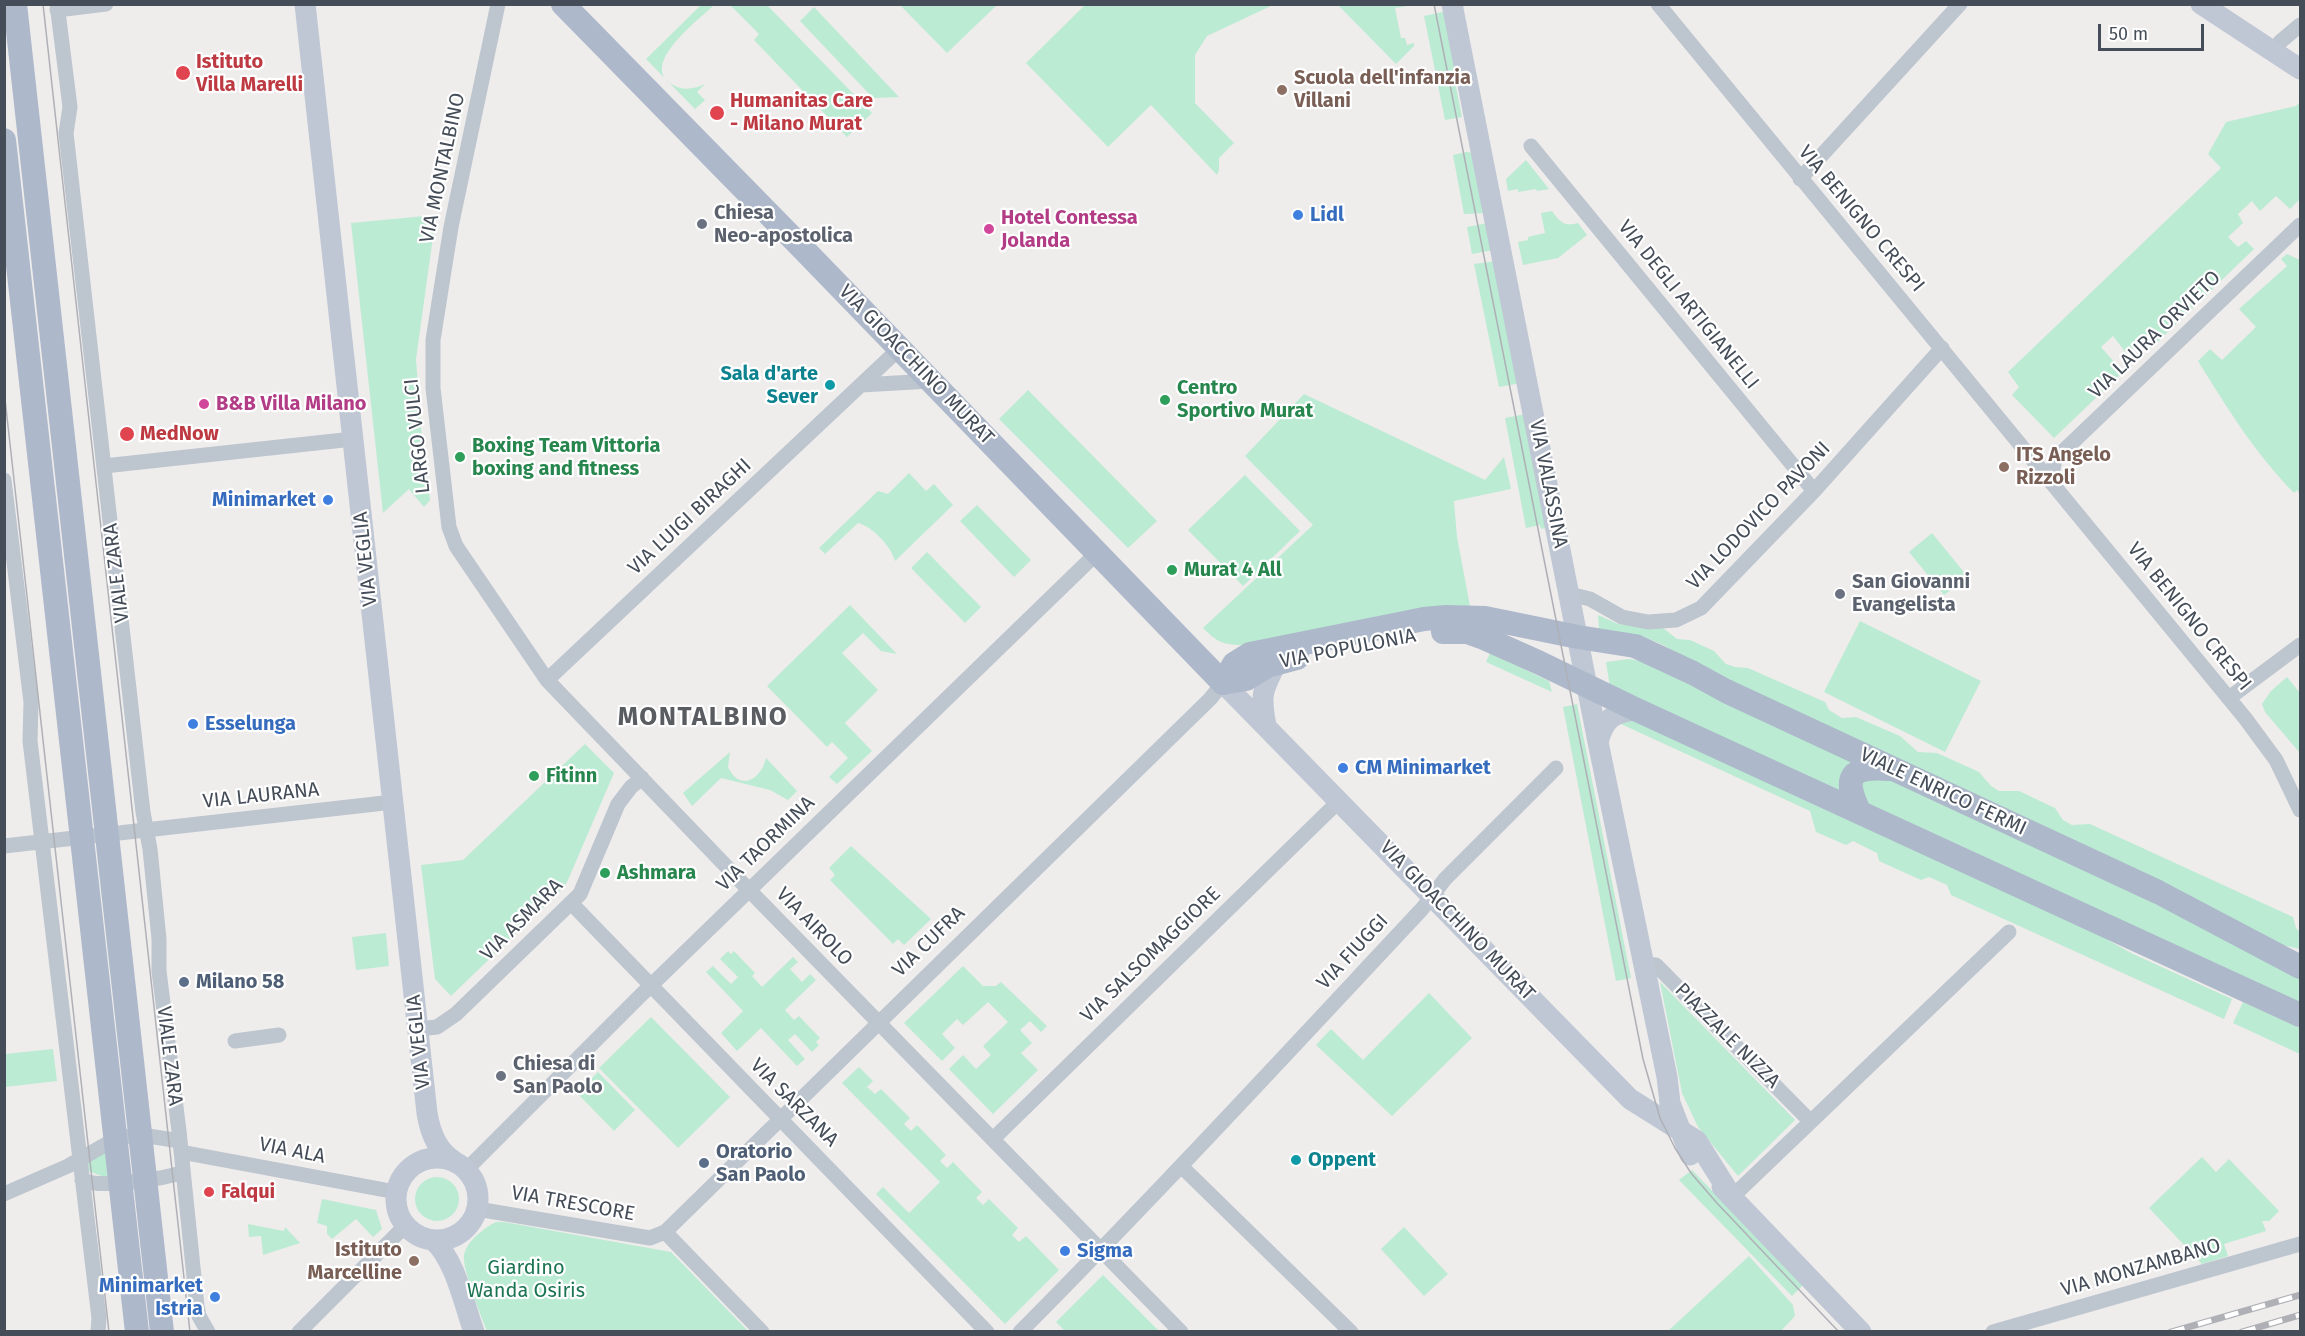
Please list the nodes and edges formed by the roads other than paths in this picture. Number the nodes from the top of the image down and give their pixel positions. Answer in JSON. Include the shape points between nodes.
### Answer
{"nodes":[{"id":1,"x":15,"y":4,"type":"edge"},
{"id":2,"x":106,"y":4,"type":"edge"},
{"id":3,"x":305,"y":4,"type":"edge"},
{"id":4,"x":498,"y":4,"type":"edge"},
{"id":5,"x":563,"y":4,"type":"edge"},
{"id":6,"x":1452,"y":4,"type":"edge"},
{"id":7,"x":1658,"y":4,"type":"edge"},
{"id":8,"x":1960,"y":4,"type":"edge"},
{"id":9,"x":2202,"y":4,"type":"edge"},
{"id":10,"x":57,"y":7,"type":"edge"},
{"id":11,"x":2301,"y":25,"type":"edge"},
{"id":12,"x":2274,"y":53,"type":"junction"},
{"id":13,"x":2301,"y":71,"type":"edge"},
{"id":14,"x":4,"y":140,"type":"edge"},
{"id":15,"x":1531,"y":146,"type":"dead end"},
{"id":16,"x":1800,"y":179,"type":"junction"},
{"id":17,"x":2301,"y":225,"type":"edge"},
{"id":18,"x":433,"y":340,"type":"joint"},
{"id":19,"x":1942,"y":348,"type":"junction"},
{"id":20,"x":899,"y":349,"type":"junction"},
{"id":21,"x":931,"y":381,"type":"junction"},
{"id":22,"x":861,"y":385,"type":"junction"},
{"id":23,"x":353,"y":439,"type":"junction"},
{"id":24,"x":2032,"y":458,"type":"junction"},
{"id":25,"x":2055,"y":459,"type":"junction"},
{"id":26,"x":104,"y":466,"type":"junction"},
{"id":27,"x":4,"y":480,"type":"edge"},
{"id":28,"x":2051,"y":481,"type":"junction"},
{"id":29,"x":1814,"y":491,"type":"junction"},
{"id":30,"x":449,"y":527,"type":"joint"},
{"id":31,"x":1098,"y":552,"type":"junction"},
{"id":32,"x":1569,"y":594,"type":"junction"},
{"id":33,"x":1578,"y":637,"type":"junction"},
{"id":34,"x":2301,"y":645,"type":"edge"},
{"id":35,"x":1277,"y":662,"type":"junction"},
{"id":36,"x":547,"y":680,"type":"junction"},
{"id":37,"x":1224,"y":683,"type":"junction"},
{"id":38,"x":1587,"y":686,"type":"junction"},
{"id":39,"x":2229,"y":698,"type":"junction"},
{"id":40,"x":1637,"y":710,"type":"junction"},
{"id":41,"x":1266,"y":726,"type":"junction"},
{"id":42,"x":1599,"y":742,"type":"junction"},
{"id":43,"x":1556,"y":768,"type":"dead end"},
{"id":44,"x":1894,"y":770,"type":"junction"},
{"id":45,"x":642,"y":778,"type":"junction"},
{"id":46,"x":1339,"y":801,"type":"junction"},
{"id":47,"x":393,"y":802,"type":"junction"},
{"id":48,"x":2301,"y":810,"type":"edge"},
{"id":49,"x":1859,"y":811,"type":"junction"},
{"id":50,"x":141,"y":830,"type":"junction"},
{"id":51,"x":95,"y":836,"type":"junction"},
{"id":52,"x":42,"y":842,"type":"junction"},
{"id":53,"x":4,"y":846,"type":"edge"},
{"id":54,"x":749,"y":890,"type":"junction"},
{"id":55,"x":1432,"y":896,"type":"junction"},
{"id":56,"x":571,"y":903,"type":"junction"},
{"id":57,"x":2009,"y":932,"type":"dead end"},
{"id":58,"x":2265,"y":947,"type":"junction"},
{"id":59,"x":2301,"y":957,"type":"edge"},
{"id":60,"x":1644,"y":964,"type":"junction"},
{"id":61,"x":2301,"y":967,"type":"edge"},
{"id":62,"x":650,"y":986,"type":"junction"},
{"id":63,"x":2301,"y":1015,"type":"edge"},
{"id":64,"x":878,"y":1022,"type":"junction"},
{"id":65,"x":418,"y":1029,"type":"junction"},
{"id":66,"x":279,"y":1035,"type":"dead end"},
{"id":67,"x":236,"y":1041,"type":"dead end"},
{"id":68,"x":1667,"y":1077,"type":"junction"},
{"id":69,"x":1630,"y":1099,"type":"junction"},
{"id":70,"x":427,"y":1113,"type":"junction"},
{"id":71,"x":780,"y":1118,"type":"junction"},
{"id":72,"x":1810,"y":1121,"type":"junction"},
{"id":73,"x":142,"y":1135,"type":"junction"},
{"id":74,"x":117,"y":1138,"type":"junction"},
{"id":75,"x":993,"y":1139,"type":"junction"},
{"id":76,"x":1689,"y":1142,"type":"junction"},
{"id":77,"x":181,"y":1147,"type":"junction"},
{"id":78,"x":80,"y":1158,"type":"junction"},
{"id":79,"x":460,"y":1165,"type":"junction"},
{"id":80,"x":1181,"y":1167,"type":"junction"},
{"id":81,"x":408,"y":1169,"type":"junction"},
{"id":82,"x":183,"y":1172,"type":"junction"},
{"id":83,"x":82,"y":1180,"type":"junction"},
{"id":84,"x":147,"y":1180,"type":"junction"},
{"id":85,"x":121,"y":1182,"type":"junction"},
{"id":86,"x":396,"y":1192,"type":"junction"},
{"id":87,"x":4,"y":1194,"type":"edge"},
{"id":88,"x":1732,"y":1197,"type":"junction"},
{"id":89,"x":477,"y":1209,"type":"junction"},
{"id":90,"x":405,"y":1226,"type":"junction"},
{"id":91,"x":665,"y":1232,"type":"junction"},
{"id":92,"x":455,"y":1236,"type":"junction"},
{"id":93,"x":433,"y":1240,"type":"junction"},
{"id":94,"x":2301,"y":1244,"type":"edge"},
{"id":95,"x":1103,"y":1249,"type":"junction"},
{"id":96,"x":448,"y":1258,"type":"junction"},
{"id":97,"x":98,"y":1332,"type":"edge"},
{"id":98,"x":137,"y":1332,"type":"edge"},
{"id":99,"x":162,"y":1332,"type":"edge"},
{"id":100,"x":208,"y":1332,"type":"edge"},
{"id":101,"x":299,"y":1332,"type":"edge"},
{"id":102,"x":474,"y":1332,"type":"edge"},
{"id":103,"x":762,"y":1332,"type":"edge"},
{"id":104,"x":987,"y":1332,"type":"edge"},
{"id":105,"x":1020,"y":1332,"type":"edge"},
{"id":106,"x":1181,"y":1332,"type":"edge"},
{"id":107,"x":1351,"y":1332,"type":"edge"},
{"id":108,"x":1861,"y":1332,"type":"edge"},
{"id":109,"x":1993,"y":1332,"type":"edge"}],
"edges":[{"from":1,"to":51,"type":"main road","name":"VIALE ZARA","via":[[69,471]]},
{"from":2,"to":10,"type":"street"},
{"from":3,"to":23,"type":"main road","name":"VIA VEGLIA"},
{"from":4,"to":18,"type":"street","name":"VIA MONTALBINO","via":[[451,227]]},
{"from":5,"to":20,"type":"main road","name":"VIA GIOACCHINO MURAT"},
{"from":6,"to":32,"type":"main road","name":"VIA VALASSINA"},
{"from":7,"to":16,"type":"street","name":"VIA BENIGNO CRESPI"},
{"from":8,"to":16,"type":"street"},
{"from":9,"to":12,"type":"main road"},
{"from":10,"to":26,"type":"street","name":"VIALE ZARA","via":[[70,107],[66,133]]},
{"from":11,"to":12,"type":"street","via":[[2280,42]]},
{"from":12,"to":13,"type":"main road"},
{"from":14,"to":51,"type":"main road","name":"VIALE ZARA"},
{"from":15,"to":29,"type":"street","name":"VIA DEGLI ARTIGIANELLI"},
{"from":16,"to":19,"type":"street","name":"VIA BENIGNO CRESPI"},
{"from":17,"to":25,"type":"street","name":"VIA LAURA ORVIETO"},
{"from":18,"to":30,"type":"street","name":"LARGO VULCI","via":[[433,388]]},
{"from":19,"to":24,"type":"street","name":"VIA BENIGNO CRESPI"},
{"from":19,"to":29,"type":"street","name":"VIA LODOVICO PAVONI"},
{"from":20,"to":21,"type":"main road","name":"VIA GIOACCHINO MURAT"},
{"from":20,"to":22,"type":"street","name":"VIA LUIGI BIRAGHI"},
{"from":21,"to":22,"type":"street"},
{"from":21,"to":31,"type":"main road","name":"VIA GIOACCHINO MURAT"},
{"from":22,"to":36,"type":"street","name":"VIA LUIGI BIRAGHI"},
{"from":23,"to":26,"type":"street"},
{"from":23,"to":47,"type":"main road","name":"VIA VEGLIA"},
{"from":24,"to":25,"type":"street"},
{"from":24,"to":28,"type":"street","name":"VIA BENIGNO CRESPI"},
{"from":25,"to":28,"type":"street"},
{"from":26,"to":50,"type":"street","name":"VIALE ZARA","via":[[143,812]]},
{"from":27,"to":52,"type":"street","via":[[31,702],[30,741]]},
{"from":28,"to":39,"type":"street","name":"VIA BENIGNO CRESPI"},
{"from":29,"to":32,"type":"street","name":"VIA LODOVICO PAVONI","via":[[1714,597],[1690,615],[1664,622],[1634,620],[1590,599]]},
{"from":30,"to":36,"type":"street","name":"VIA AIROLO","via":[[456,546]]},
{"from":31,"to":37,"type":"main road","name":"VIA GIOACCHINO MURAT"},
{"from":31,"to":54,"type":"street","name":"VIA TAORMINA"},
{"from":32,"to":33,"type":"main road","name":"VIA VALASSINA"},
{"from":33,"to":37,"type":"main road","name":"VIA POPULONIA","via":[[1485,618],[1424,619],[1250,654],[1234,664]]},
{"from":33,"to":38,"type":"main road","name":"VIA VALASSINA"},
{"from":33,"to":44,"type":"main road","name":"VIALE ENRICO FERMI","via":[[1650,652]]},
{"from":34,"to":39,"type":"street"},
{"from":35,"to":37,"type":"main road","name":"VIA POPULONIA","via":[[1246,679]]},
{"from":35,"to":38,"type":"main road","name":"VIA POPULONIA","via":[[1436,632],[1467,632]]},
{"from":35,"to":41,"type":"main road","via":[[1263,690]]},
{"from":36,"to":45,"type":"street","name":"VIA AIROLO"},
{"from":37,"to":41,"type":"main road","name":"VIA GIOACCHINO MURAT"},
{"from":37,"to":64,"type":"street","name":"VIA CUFRA"},
{"from":38,"to":40,"type":"main road"},
{"from":38,"to":42,"type":"main road","name":"VIA VALASSINA"},
{"from":39,"to":48,"type":"street","name":"VIA BENIGNO CRESPI","via":[[2276,760]]},
{"from":40,"to":42,"type":"main road","via":[[1623,711],[1608,719]]},
{"from":40,"to":49,"type":"main road"},
{"from":41,"to":46,"type":"main road","name":"VIA GIOACCHINO MURAT"},
{"from":42,"to":60,"type":"main road","name":"VIA VALASSINA"},
{"from":43,"to":55,"type":"street","name":"VIA FIUGGI"},
{"from":44,"to":49,"type":"main road","via":[[1867,767],[1851,779],[1849,786]]},
{"from":44,"to":58,"type":"main road","name":"VIALE ENRICO FERMI","via":[[2150,888]]},
{"from":45,"to":54,"type":"street","name":"VIA AIROLO"},
{"from":45,"to":56,"type":"street","name":"VIA ASMARA","via":[[618,804],[584,886]]},
{"from":46,"to":55,"type":"main road","name":"VIA GIOACCHINO MURAT"},
{"from":46,"to":75,"type":"street","name":"VIA SALSOMAGGIORE"},
{"from":47,"to":50,"type":"street","name":"VIA LAURANA"},
{"from":47,"to":65,"type":"main road","name":"VIA VEGLIA"},
{"from":49,"to":63,"type":"main road"},
{"from":50,"to":51,"type":"street"},
{"from":50,"to":77,"type":"street","name":"VIALE ZARA","via":[[159,939],[159,971]]},
{"from":51,"to":52,"type":"street"},
{"from":51,"to":73,"type":"main road","name":"VIALE ZARA"},
{"from":51,"to":74,"type":"main road","name":"VIALE ZARA"},
{"from":52,"to":53,"type":"street"},
{"from":52,"to":78,"type":"street"},
{"from":54,"to":62,"type":"street","name":"VIA TAORMINA"},
{"from":54,"to":64,"type":"street","name":"VIA AIROLO"},
{"from":55,"to":69,"type":"main road","name":"VIA GIOACCHINO MURAT"},
{"from":55,"to":80,"type":"street","name":"VIA FIUGGI"},
{"from":56,"to":62,"type":"street","name":"VIA SARZANA"},
{"from":56,"to":65,"type":"street","name":"VIA ASMARA","via":[[456,1014],[437,1027]]},
{"from":57,"to":72,"type":"street"},
{"from":58,"to":59,"type":"main road"},
{"from":58,"to":61,"type":"main road","name":"VIALE ENRICO FERMI"},
{"from":60,"to":68,"type":"main road","name":"PIAZZALE NIZZA"},
{"from":60,"to":72,"type":"street","name":"PIAZZALE NIZZA","via":[[1656,965]]},
{"from":62,"to":71,"type":"street","name":"VIA SARZANA"},
{"from":62,"to":79,"type":"street","name":"VIA TAORMINA"},
{"from":64,"to":71,"type":"street","name":"VIA CUFRA"},
{"from":64,"to":75,"type":"street","name":"VIA AIROLO"},
{"from":65,"to":70,"type":"main road","name":"VIA VEGLIA"},
{"from":66,"to":67,"type":"street"},
{"from":68,"to":69,"type":"main road","via":[[1653,1098]]},
{"from":68,"to":76,"type":"main road","name":"PIAZZALE NIZZA","via":[[1670,1103]]},
{"from":69,"to":76,"type":"main road","name":"VIA GIOACCHINO MURAT","via":[[1650,1111],[1670,1138]]},
{"from":70,"to":79,"type":"main road","name":"VIA VEGLIA","via":[[434,1139]]},
{"from":70,"to":81,"type":"main road","name":"VIA VEGLIA","via":[[423,1153]]},
{"from":71,"to":91,"type":"street","name":"VIA CUFRA"},
{"from":71,"to":104,"type":"street","name":"VIA SARZANA"},
{"from":72,"to":88,"type":"street"},
{"from":73,"to":74,"type":"street"},
{"from":73,"to":77,"type":"street"},
{"from":73,"to":84,"type":"main road","name":"VIALE ZARA"},
{"from":74,"to":78,"type":"street"},
{"from":74,"to":85,"type":"main road","name":"VIALE ZARA"},
{"from":75,"to":95,"type":"street","name":"VIA AIROLO"},
{"from":76,"to":88,"type":"main road","name":"VIA GIOACCHINO MURAT"},
{"from":77,"to":82,"type":"street","name":"VIALE ZARA"},
{"from":77,"to":86,"type":"street","name":"VIA ALA"},
{"from":78,"to":83,"type":"street"},
{"from":78,"to":87,"type":"street"},
{"from":79,"to":81,"type":"main road","via":[[432,1158]]},
{"from":79,"to":89,"type":"main road","via":[[477,1188]]},
{"from":80,"to":95,"type":"street","name":"VIA FIUGGI"},
{"from":80,"to":107,"type":"street"},
{"from":81,"to":86,"type":"main road"},
{"from":82,"to":84,"type":"street"},
{"from":82,"to":100,"type":"street","name":"VIALE ZARA","via":[[196,1306]]},
{"from":83,"to":85,"type":"street","via":[[93,1184]]},
{"from":83,"to":97,"type":"street"},
{"from":84,"to":85,"type":"street"},
{"from":84,"to":99,"type":"main road","name":"VIALE ZARA"},
{"from":85,"to":98,"type":"main road","name":"VIALE ZARA"},
{"from":86,"to":90,"type":"main road","via":[[396,1210]]},
{"from":88,"to":108,"type":"main road","name":"VIA GIOACCHINO MURAT"},
{"from":89,"to":91,"type":"street","name":"VIA TRESCORE","via":[[650,1238]]},
{"from":89,"to":92,"type":"main road","via":[[472,1220]]},
{"from":90,"to":93,"type":"main road"},
{"from":90,"to":101,"type":"street"},
{"from":91,"to":103,"type":"street"},
{"from":92,"to":93,"type":"main road"},
{"from":92,"to":96,"type":"main road"},
{"from":93,"to":96,"type":"main road"},
{"from":94,"to":109,"type":"street","name":"VIA MONZAMBANO"},
{"from":95,"to":105,"type":"street","name":"VIA FIUGGI"},
{"from":95,"to":106,"type":"street","name":"VIA AIROLO"},
{"from":96,"to":102,"type":"main road"}]}
